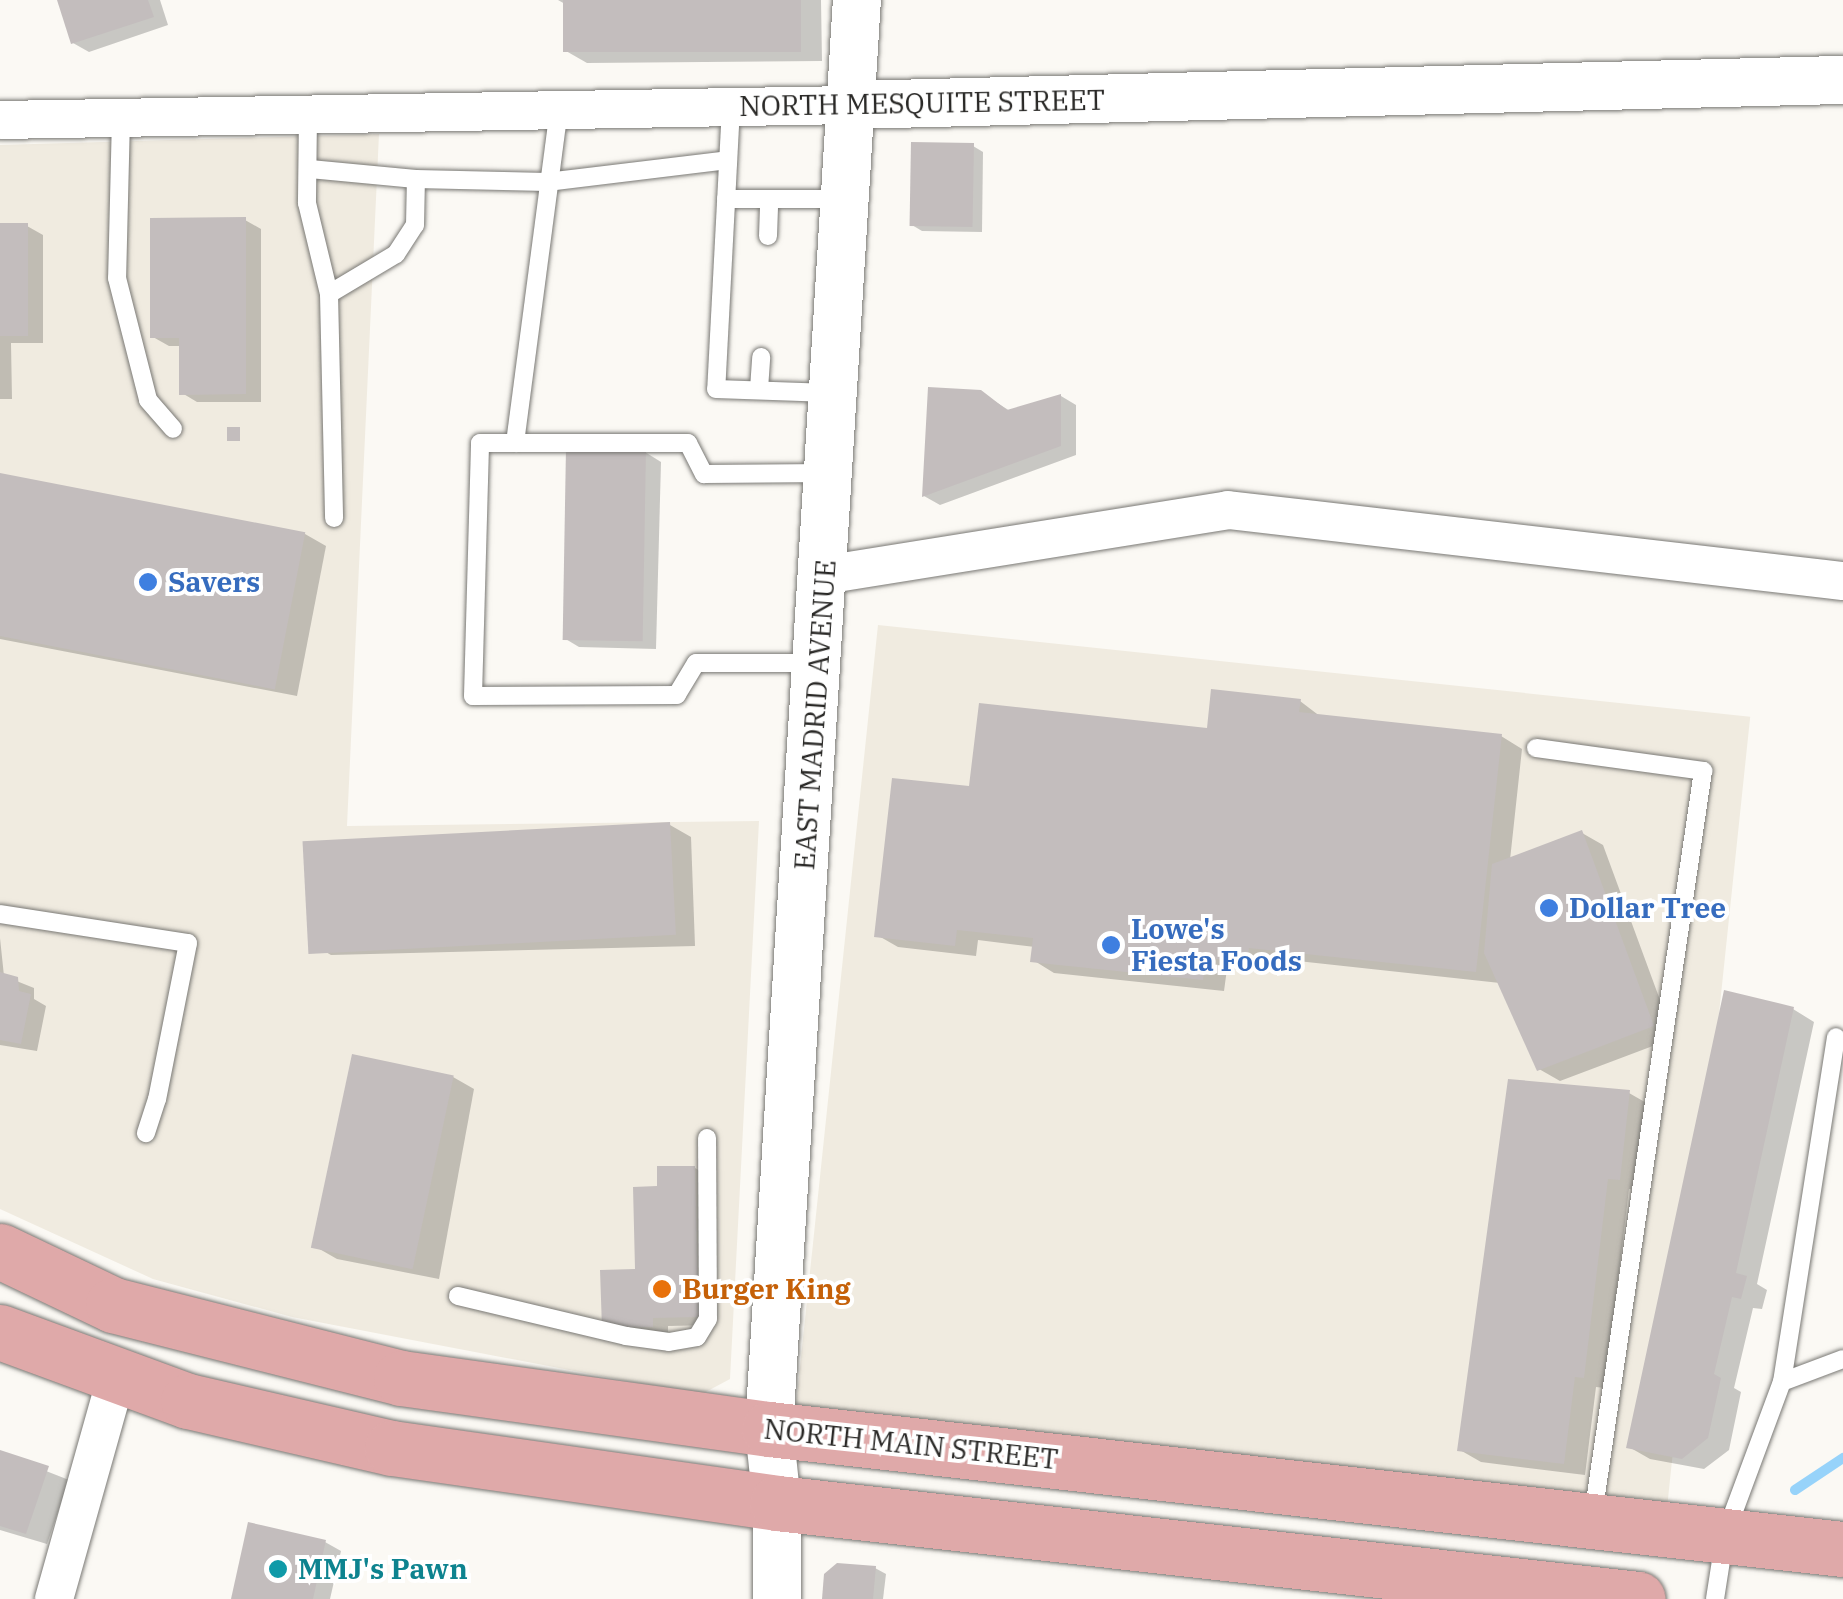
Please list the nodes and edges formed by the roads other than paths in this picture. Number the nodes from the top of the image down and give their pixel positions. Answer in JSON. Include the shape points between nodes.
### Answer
{"nodes":[{"id":1,"x":857,"y":0,"type":"edge"},
{"id":2,"x":1843,"y":80,"type":"edge"},
{"id":3,"x":852,"y":105,"type":"junction"},
{"id":4,"x":731,"y":107,"type":"junction"},
{"id":5,"x":560,"y":110,"type":"junction"},
{"id":6,"x":308,"y":116,"type":"junction"},
{"id":7,"x":121,"y":118,"type":"junction"},
{"id":8,"x":0,"y":120,"type":"edge"},
{"id":9,"x":728,"y":160,"type":"junction"},
{"id":10,"x":310,"y":169,"type":"junction"},
{"id":11,"x":416,"y":179,"type":"junction"},
{"id":12,"x":547,"y":182,"type":"junction"},
{"id":13,"x":847,"y":198,"type":"junction"},
{"id":14,"x":770,"y":199,"type":"junction"},
{"id":15,"x":726,"y":200,"type":"junction"},
{"id":16,"x":768,"y":236,"type":"dead end"},
{"id":17,"x":329,"y":294,"type":"junction"},
{"id":18,"x":762,"y":357,"type":"dead end"},
{"id":19,"x":760,"y":389,"type":"junction"},
{"id":20,"x":836,"y":394,"type":"junction"},
{"id":21,"x":173,"y":429,"type":"dead end"},
{"id":22,"x":515,"y":443,"type":"junction"},
{"id":23,"x":831,"y":473,"type":"junction"},
{"id":24,"x":334,"y":518,"type":"dead end"},
{"id":25,"x":824,"y":575,"type":"junction"},
{"id":26,"x":1843,"y":581,"type":"edge"},
{"id":27,"x":818,"y":663,"type":"junction"},
{"id":28,"x":1536,"y":748,"type":"dead end"},
{"id":29,"x":0,"y":914,"type":"edge"},
{"id":30,"x":1836,"y":1037,"type":"dead end"},
{"id":31,"x":146,"y":1132,"type":"dead end"},
{"id":32,"x":707,"y":1138,"type":"dead end"},
{"id":33,"x":0,"y":1250,"type":"edge"},
{"id":34,"x":458,"y":1296,"type":"dead end"},
{"id":35,"x":113,"y":1305,"type":"junction"},
{"id":36,"x":0,"y":1332,"type":"edge"},
{"id":37,"x":1843,"y":1359,"type":"edge"},
{"id":38,"x":117,"y":1375,"type":"junction"},
{"id":39,"x":1782,"y":1382,"type":"junction"},
{"id":40,"x":770,"y":1429,"type":"junction"},
{"id":41,"x":1391,"y":1498,"type":"junction"},
{"id":42,"x":777,"y":1504,"type":"junction"},
{"id":43,"x":1592,"y":1520,"type":"junction"},
{"id":44,"x":1725,"y":1534,"type":"junction"},
{"id":45,"x":1843,"y":1550,"type":"edge"},
{"id":46,"x":1381,"y":1570,"type":"junction"},
{"id":47,"x":54,"y":1599,"type":"edge"},
{"id":48,"x":777,"y":1599,"type":"edge"},
{"id":49,"x":1638,"y":1599,"type":"edge"},
{"id":50,"x":1715,"y":1599,"type":"edge"}],
"edges":[{"from":1,"to":3,"type":"street","name":"EAST MADRID AVENUE"},
{"from":2,"to":3,"type":"street","name":"NORTH MESQUITE STREET"},
{"from":3,"to":4,"type":"street","name":"NORTH MESQUITE STREET"},
{"from":3,"to":13,"type":"street","name":"EAST MADRID AVENUE"},
{"from":4,"to":5,"type":"street","name":"NORTH MESQUITE STREET"},
{"from":4,"to":9,"type":"lane"},
{"from":5,"to":6,"type":"street","name":"NORTH MESQUITE STREET"},
{"from":5,"to":12,"type":"lane"},
{"from":6,"to":7,"type":"street","name":"NORTH MESQUITE STREET"},
{"from":6,"to":10,"type":"lane"},
{"from":7,"to":8,"type":"street","name":"NORTH MESQUITE STREET"},
{"from":7,"to":21,"type":"lane","via":[[117,278],[148,400]]},
{"from":9,"to":12,"type":"lane"},
{"from":9,"to":15,"type":"lane"},
{"from":10,"to":11,"type":"lane"},
{"from":10,"to":17,"type":"lane","via":[[307,203]]},
{"from":11,"to":12,"type":"lane"},
{"from":11,"to":17,"type":"lane","via":[[414,225],[396,254]]},
{"from":12,"to":22,"type":"lane"},
{"from":13,"to":14,"type":"lane"},
{"from":13,"to":20,"type":"street","name":"EAST MADRID AVENUE"},
{"from":14,"to":15,"type":"lane"},
{"from":14,"to":16,"type":"lane"},
{"from":15,"to":19,"type":"lane","via":[[716,389]]},
{"from":17,"to":24,"type":"lane"},
{"from":18,"to":19,"type":"lane"},
{"from":19,"to":20,"type":"lane"},
{"from":20,"to":23,"type":"street","name":"EAST MADRID AVENUE"},
{"from":22,"to":23,"type":"lane","via":[[688,443],[704,474]]},
{"from":22,"to":27,"type":"lane","via":[[480,443],[473,696],[678,695],[696,662]]},
{"from":23,"to":25,"type":"street","name":"EAST MADRID AVENUE"},
{"from":25,"to":26,"type":"street","via":[[1228,510]]},
{"from":25,"to":27,"type":"street","name":"EAST MADRID AVENUE"},
{"from":27,"to":40,"type":"street","name":"EAST MADRID AVENUE"},
{"from":28,"to":43,"type":"lane","via":[[1702,772]]},
{"from":29,"to":31,"type":"lane","via":[[188,943]]},
{"from":30,"to":39,"type":"lane"},
{"from":32,"to":34,"type":"lane","via":[[708,1319],[698,1337],[669,1342],[626,1336]]},
{"from":33,"to":35,"type":"main road","name":"NORTH MAIN STREET"},
{"from":35,"to":38,"type":"main road"},
{"from":35,"to":40,"type":"main road","name":"NORTH MAIN STREET","via":[[401,1378]]},
{"from":36,"to":38,"type":"main road"},
{"from":37,"to":39,"type":"lane"},
{"from":38,"to":42,"type":"main road","via":[[188,1401],[392,1448]]},
{"from":38,"to":47,"type":"street"},
{"from":39,"to":44,"type":"lane"},
{"from":40,"to":41,"type":"main road","name":"NORTH MAIN STREET"},
{"from":40,"to":42,"type":"street","name":"EAST MADRID AVENUE"},
{"from":41,"to":43,"type":"main road","name":"NORTH MAIN STREET"},
{"from":41,"to":46,"type":"main road"},
{"from":42,"to":46,"type":"main road"},
{"from":42,"to":48,"type":"street","name":"EAST MADRID AVENUE"},
{"from":43,"to":44,"type":"main road","name":"NORTH MAIN STREET"},
{"from":44,"to":45,"type":"main road","name":"NORTH MAIN STREET"},
{"from":44,"to":50,"type":"lane"},
{"from":46,"to":49,"type":"main road"}]}
